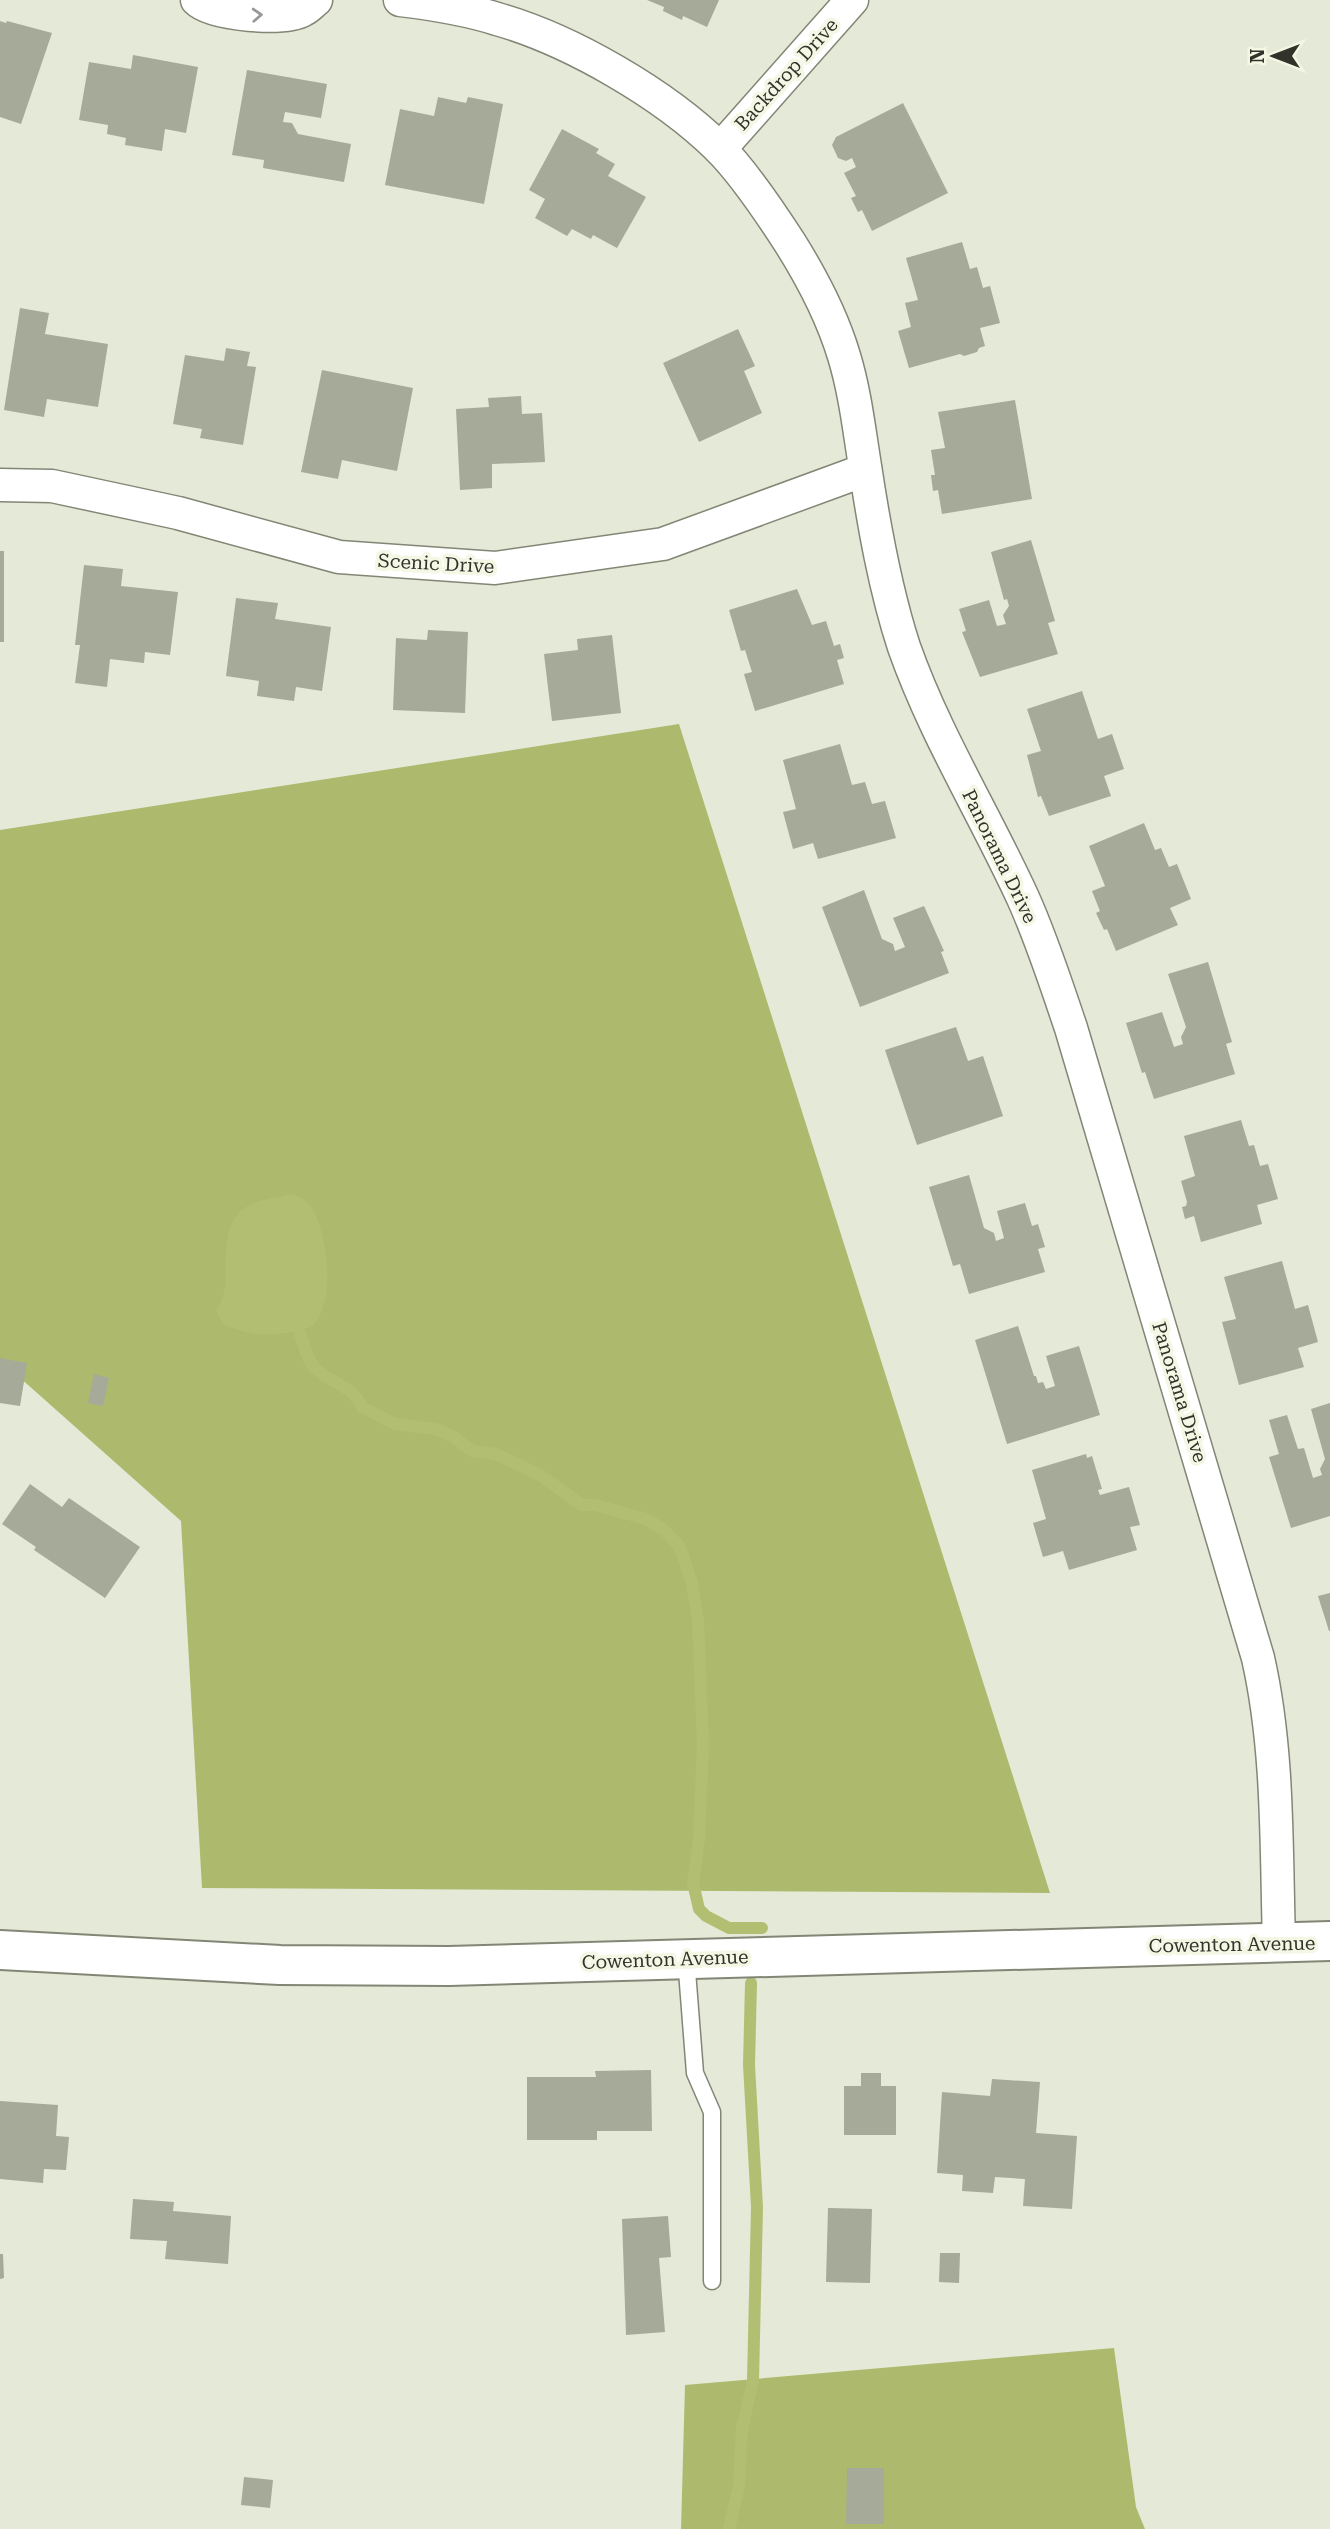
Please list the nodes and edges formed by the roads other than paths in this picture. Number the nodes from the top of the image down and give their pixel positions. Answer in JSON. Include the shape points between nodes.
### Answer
{"nodes":[{"id":1,"x":197,"y":0,"type":"edge"},
{"id":2,"x":316,"y":0,"type":"edge"},
{"id":3,"x":400,"y":0,"type":"edge"},
{"id":4,"x":852,"y":0,"type":"edge"},
{"id":5,"x":720,"y":149,"type":"junction"},
{"id":6,"x":865,"y":470,"type":"junction"},
{"id":7,"x":0,"y":485,"type":"edge"},
{"id":8,"x":1330,"y":1941,"type":"edge"},
{"id":9,"x":1279,"y":1942,"type":"junction"},
{"id":10,"x":0,"y":1950,"type":"edge"},
{"id":11,"x":686,"y":1958,"type":"junction"},
{"id":12,"x":712,"y":2281,"type":"dead end"}],
"edges":[{"from":1,"to":2,"type":"street","one_way":true,"via":[[203,6],[246,16],[301,12]]},
{"from":3,"to":5,"type":"street","name":"Panorama Drive","via":[[499,19],[556,41],[667,104]]},
{"from":4,"to":5,"type":"street","name":"Backdrop Drive"},
{"from":5,"to":6,"type":"street","name":"Panorama Drive","via":[[771,214],[825,307],[844,356]]},
{"from":6,"to":7,"type":"street","name":"Scenic Drive","via":[[663,544],[495,569],[339,557],[178,513],[52,486]]},
{"from":6,"to":9,"type":"street","name":"Panorama Drive","via":[[899,631],[934,722],[1023,898],[1048,961],[1243,1604],[1273,1742]]},
{"from":8,"to":9,"type":"street","name":"Cowenton Avenue"},
{"from":9,"to":11,"type":"street","name":"Cowenton Avenue"},
{"from":10,"to":11,"type":"street","name":"Cowenton Avenue","via":[[362,1966]]},
{"from":11,"to":12,"type":"lane","via":[[695,2073],[712,2112]]}]}
